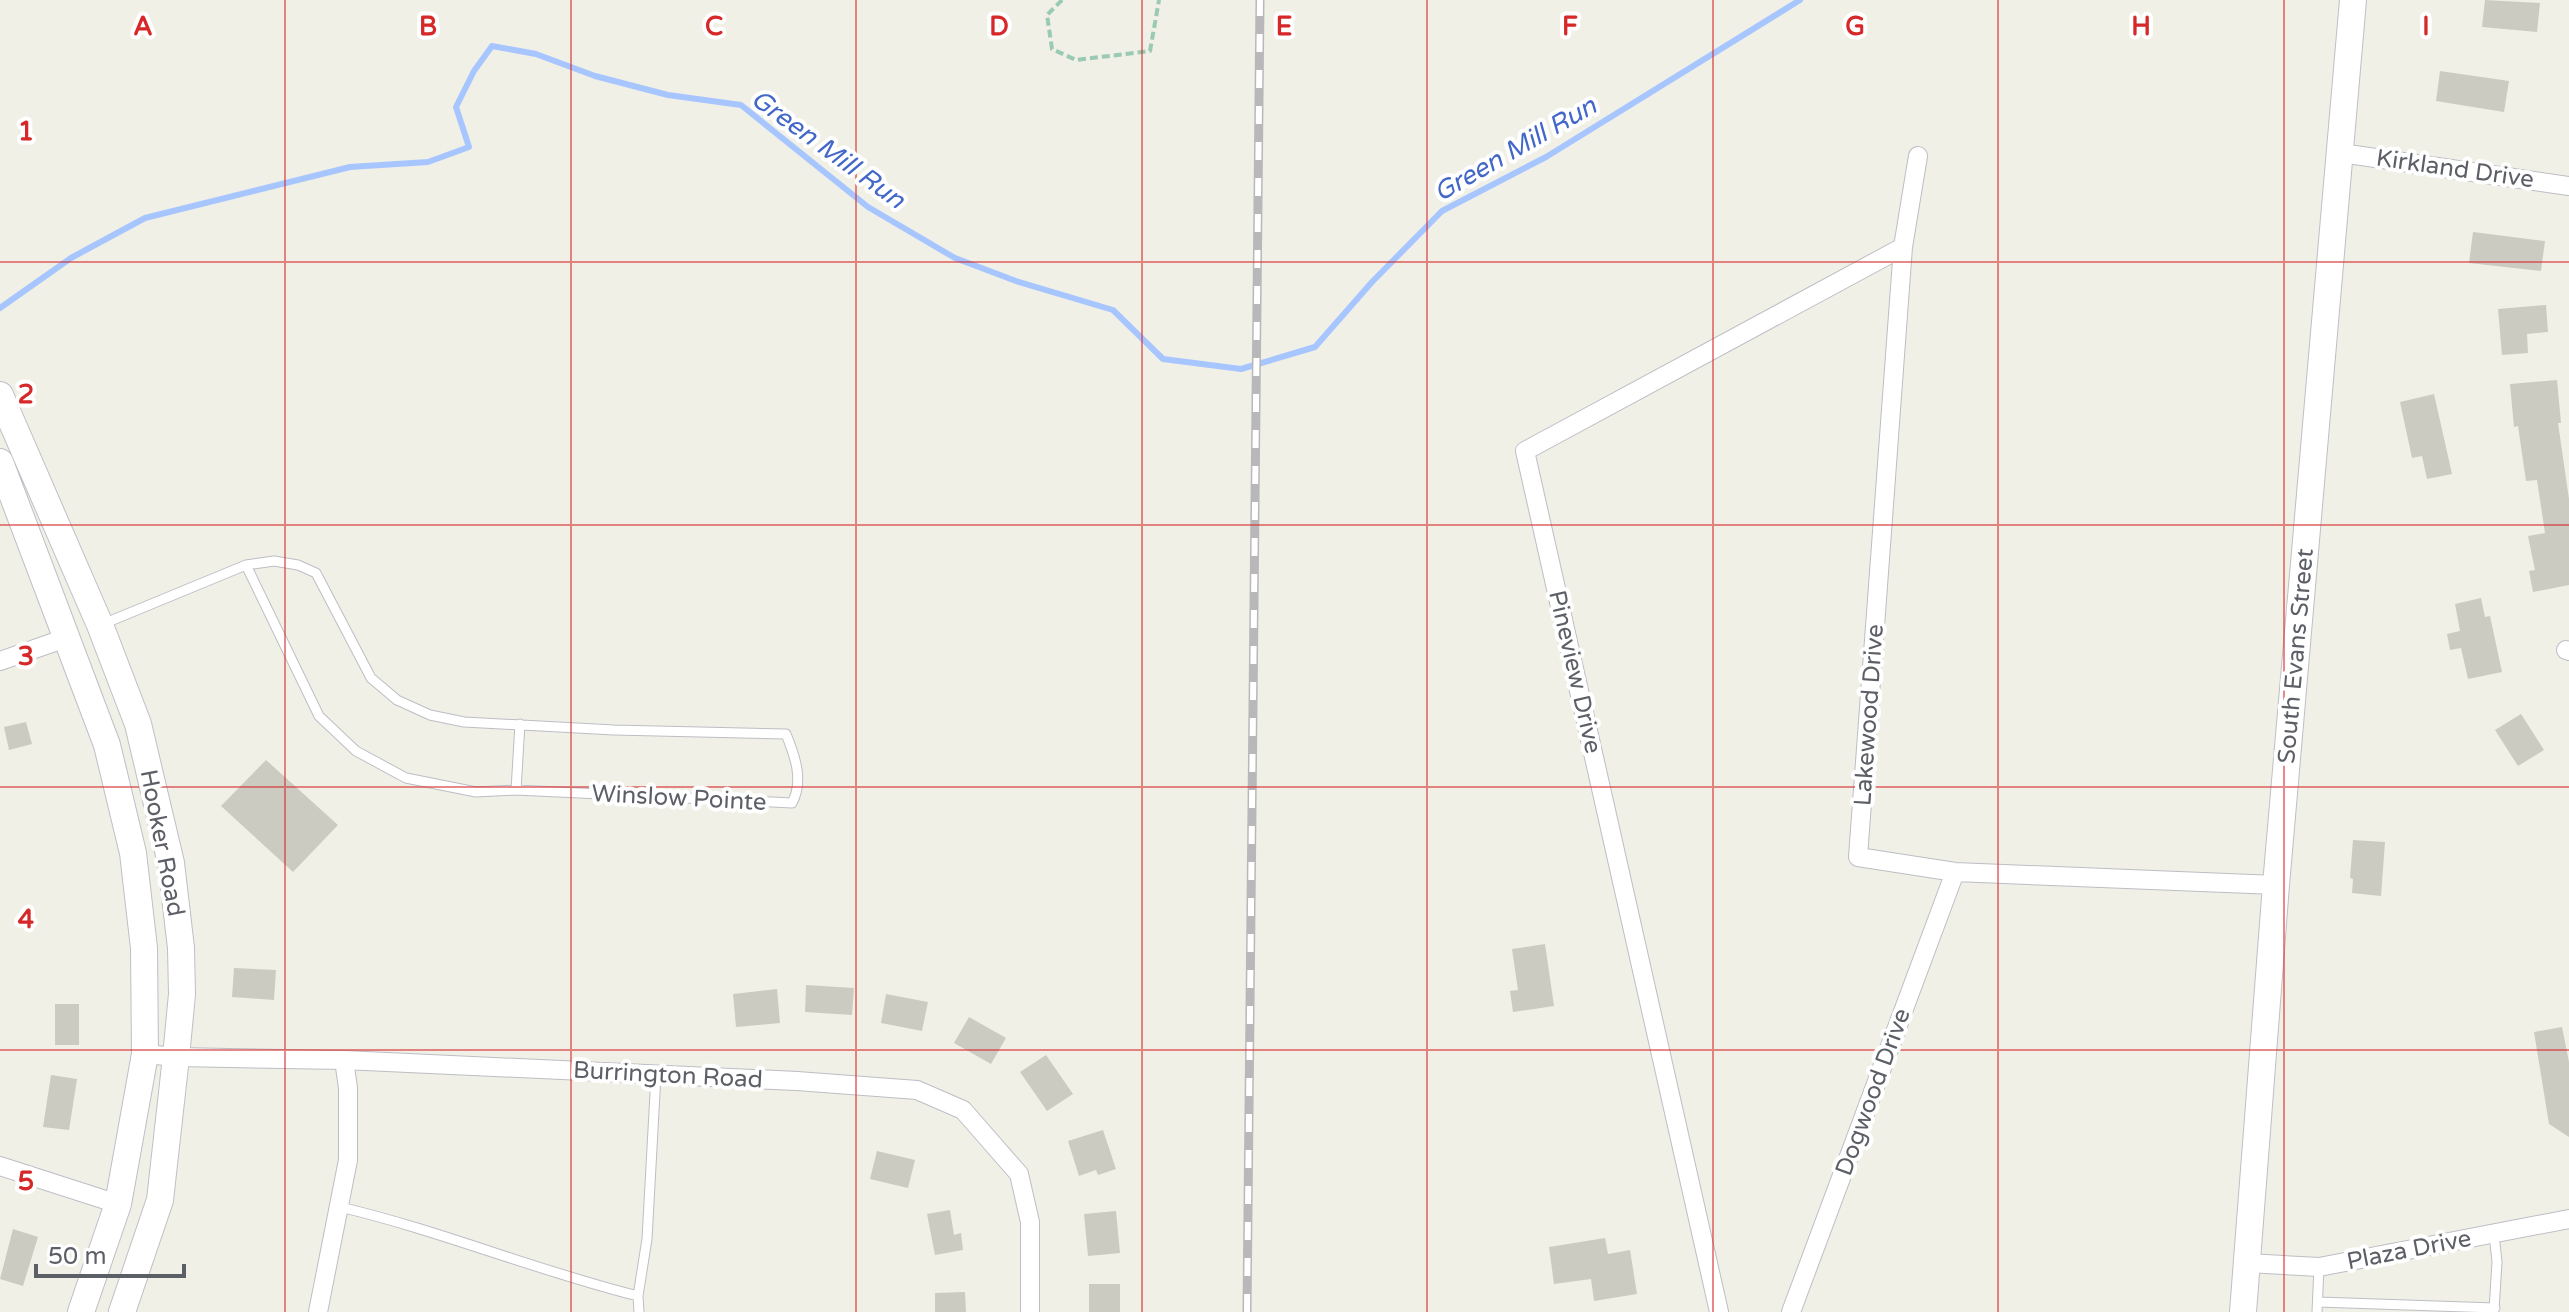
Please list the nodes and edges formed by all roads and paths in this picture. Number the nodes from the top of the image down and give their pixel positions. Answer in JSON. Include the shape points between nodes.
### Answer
{"nodes":[{"id":1,"x":1062,"y":0,"type":"edge"},
{"id":2,"x":1159,"y":0,"type":"edge"},
{"id":3,"x":2353,"y":0,"type":"edge"},
{"id":4,"x":2341,"y":153,"type":"junction"},
{"id":5,"x":1918,"y":156,"type":"dead end"},
{"id":6,"x":2569,"y":186,"type":"edge"},
{"id":7,"x":1903,"y":247,"type":"junction"},
{"id":8,"x":0,"y":395,"type":"edge"},
{"id":9,"x":0,"y":462,"type":"edge"},
{"id":10,"x":246,"y":565,"type":"junction"},
{"id":11,"x":100,"y":625,"type":"junction"},
{"id":12,"x":66,"y":638,"type":"junction"},
{"id":13,"x":0,"y":661,"type":"edge"},
{"id":14,"x":520,"y":724,"type":"junction"},
{"id":15,"x":516,"y":790,"type":"junction"},
{"id":16,"x":1955,"y":872,"type":"junction"},
{"id":17,"x":2276,"y":885,"type":"junction"},
{"id":18,"x":145,"y":1054,"type":"junction"},
{"id":19,"x":176,"y":1057,"type":"junction"},
{"id":20,"x":344,"y":1060,"type":"junction"},
{"id":21,"x":656,"y":1075,"type":"junction"},
{"id":22,"x":0,"y":1166,"type":"edge"},
{"id":23,"x":118,"y":1204,"type":"junction"},
{"id":24,"x":340,"y":1207,"type":"junction"},
{"id":25,"x":2569,"y":1219,"type":"edge"},
{"id":26,"x":2494,"y":1234,"type":"junction"},
{"id":27,"x":2248,"y":1263,"type":"junction"},
{"id":28,"x":2319,"y":1267,"type":"junction"},
{"id":29,"x":638,"y":1296,"type":"junction"},
{"id":30,"x":2363,"y":1304,"type":"junction"},
{"id":31,"x":2318,"y":1307,"type":"edge"},
{"id":32,"x":2494,"y":1310,"type":"edge"},
{"id":33,"x":81,"y":1312,"type":"edge"},
{"id":34,"x":122,"y":1312,"type":"edge"},
{"id":35,"x":318,"y":1312,"type":"edge"},
{"id":36,"x":639,"y":1312,"type":"edge"},
{"id":37,"x":1030,"y":1312,"type":"edge"},
{"id":38,"x":1719,"y":1312,"type":"edge"},
{"id":39,"x":1791,"y":1312,"type":"edge"},
{"id":40,"x":2243,"y":1312,"type":"edge"},
{"id":41,"x":2371,"y":1312,"type":"edge"}],
"edges":[{"from":1,"to":2,"type":"path","via":[[1047,15],[1052,49],[1076,60],[1150,51]]},
{"from":3,"to":4,"type":"main road","name":"South Evans Street"},
{"from":4,"to":6,"type":"street","name":"Kirkland Drive"},
{"from":4,"to":17,"type":"main road","name":"South Evans Street"},
{"from":5,"to":7,"type":"street","name":"Lakewood Drive"},
{"from":7,"to":16,"type":"street","name":"Lakewood Drive","via":[[1858,857]]},
{"from":7,"to":38,"type":"street","name":"Pineview Drive","via":[[1525,451]]},
{"from":8,"to":11,"type":"main road","name":"Hooker Road"},
{"from":9,"to":12,"type":"main road","name":"Hooker Road"},
{"from":10,"to":11,"type":"lane","name":"Winslow Pointe"},
{"from":10,"to":14,"type":"lane","name":"Winslow Pointe","via":[[274,561],[316,573],[371,678],[397,700],[464,722]]},
{"from":10,"to":15,"type":"lane","name":"Winslow Pointe","via":[[319,716],[356,751],[406,778],[476,792]]},
{"from":11,"to":19,"type":"main road","name":"Hooker Road","via":[[138,724],[171,863],[181,948]]},
{"from":12,"to":13,"type":"street"},
{"from":12,"to":18,"type":"main road","name":"Hooker Road","via":[[107,745],[133,853],[144,948]]},
{"from":14,"to":15,"type":"lane"},
{"from":14,"to":15,"type":"lane","name":"Winslow Pointe","via":[[786,734],[796,757],[799,791],[792,803]]},
{"from":16,"to":17,"type":"street","name":"Lakewood Drive"},
{"from":16,"to":39,"type":"street","name":"Dogwood Drive"},
{"from":17,"to":27,"type":"main road","name":"South Evans Street"},
{"from":18,"to":19,"type":"street","name":"Burrington Road"},
{"from":18,"to":23,"type":"main road","name":"Hooker Road"},
{"from":19,"to":20,"type":"street","name":"Burrington Road"},
{"from":19,"to":34,"type":"main road","name":"Hooker Road","via":[[160,1200]]},
{"from":20,"to":21,"type":"street","name":"Burrington Road"},
{"from":20,"to":24,"type":"street","via":[[348,1160]]},
{"from":21,"to":29,"type":"lane","via":[[647,1239]]},
{"from":21,"to":37,"type":"street","name":"Burrington Road","via":[[917,1090],[963,1110],[1019,1174],[1030,1222]]},
{"from":22,"to":23,"type":"street"},
{"from":23,"to":33,"type":"main road","name":"Hooker Road"},
{"from":24,"to":29,"type":"lane"},
{"from":24,"to":35,"type":"street"},
{"from":25,"to":26,"type":"street","name":"Plaza Drive"},
{"from":26,"to":28,"type":"street","name":"Plaza Drive"},
{"from":26,"to":32,"type":"lane"},
{"from":27,"to":28,"type":"street","name":"Plaza Drive"},
{"from":27,"to":40,"type":"main road","name":"South Evans Street"},
{"from":28,"to":31,"type":"lane"},
{"from":29,"to":36,"type":"lane"},
{"from":30,"to":31,"type":"lane"},
{"from":30,"to":32,"type":"lane"},
{"from":30,"to":41,"type":"lane"}]}
